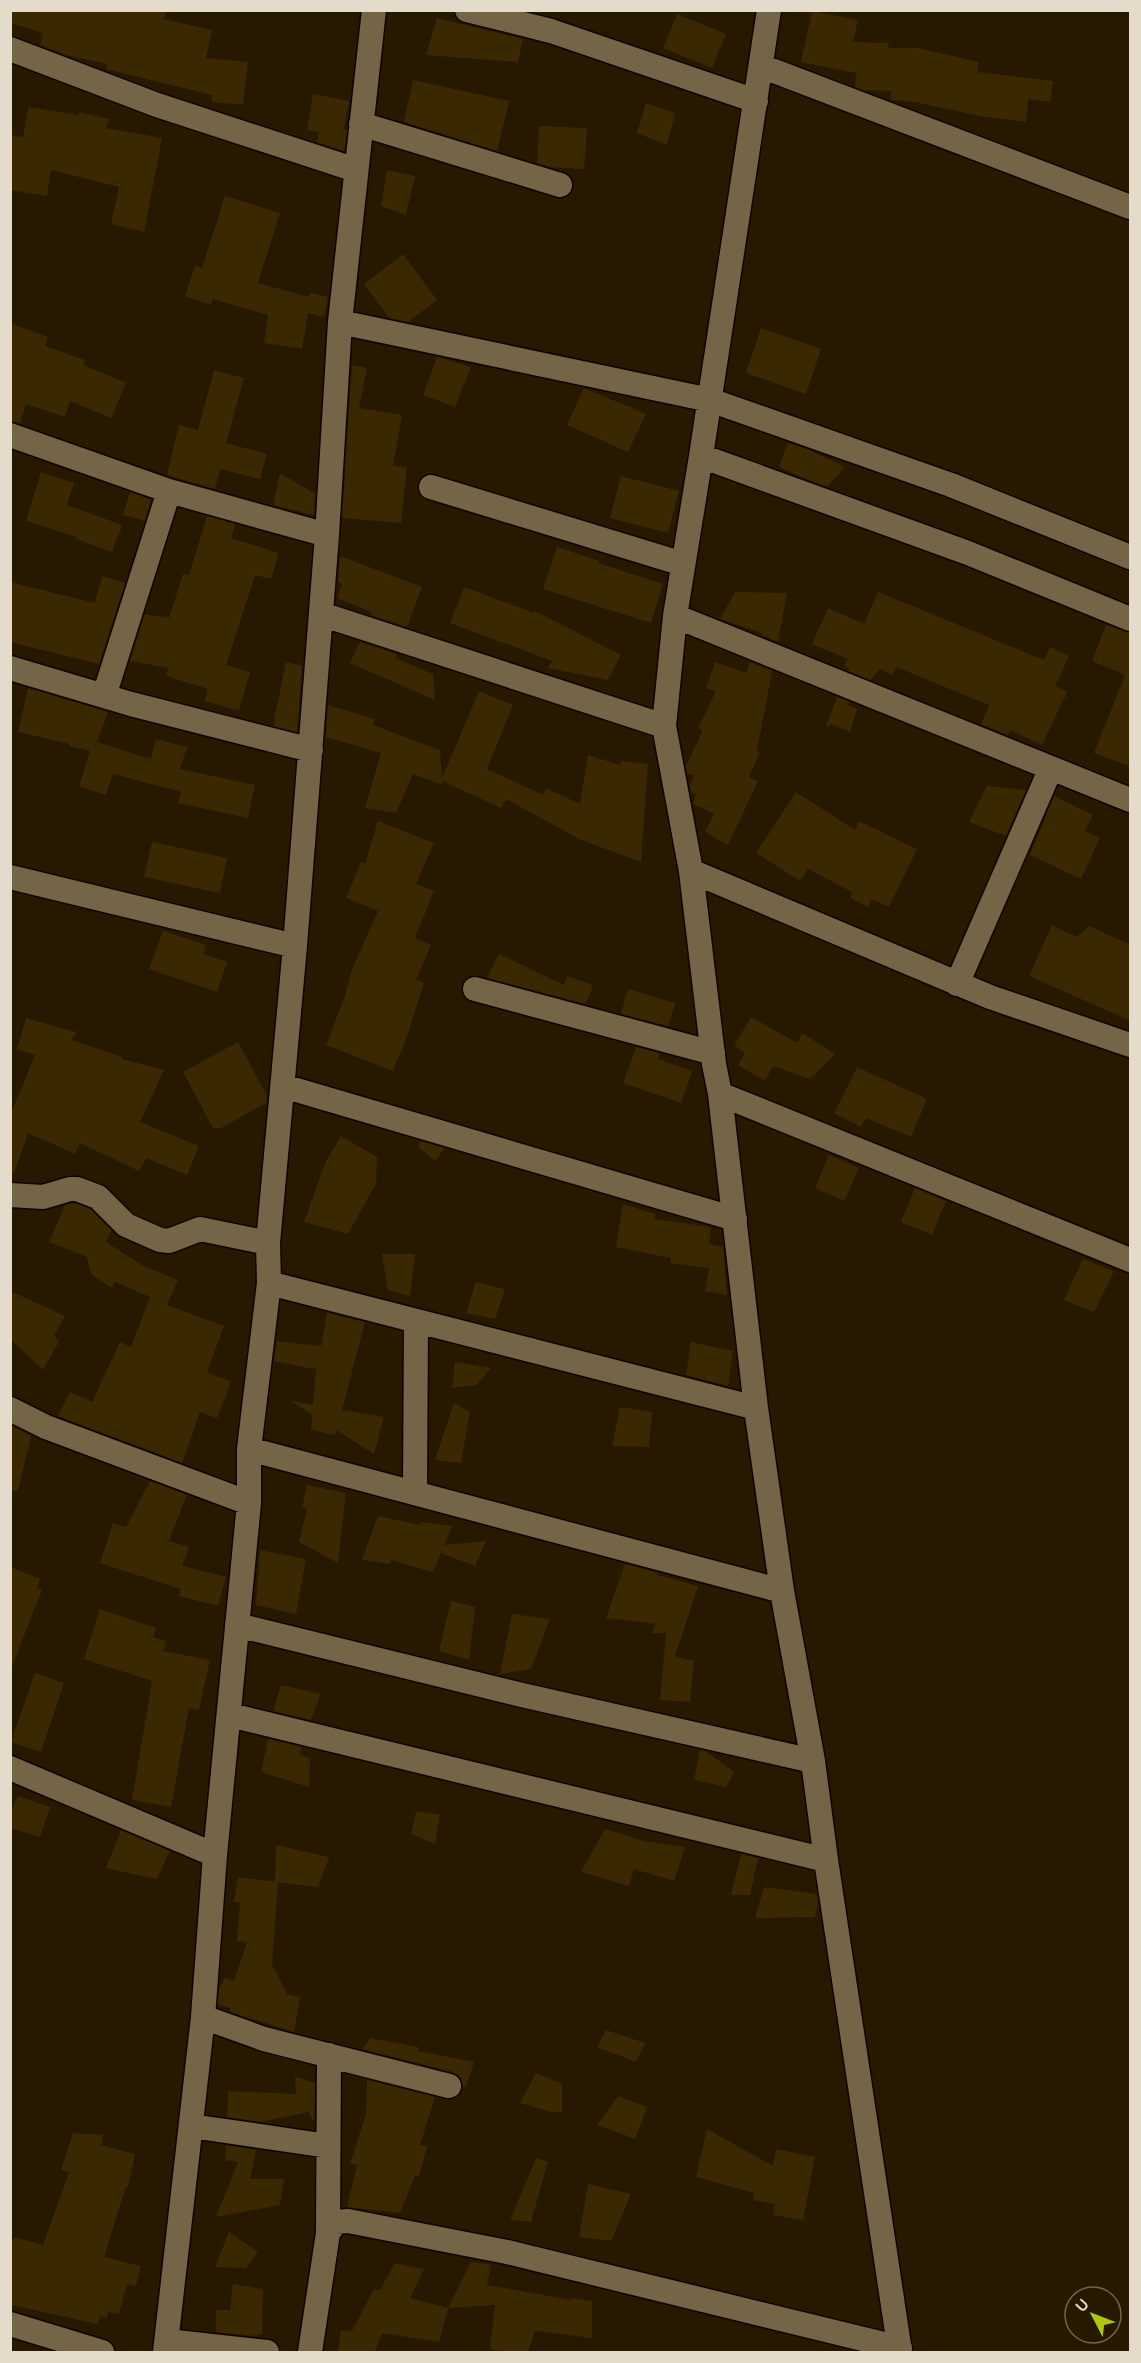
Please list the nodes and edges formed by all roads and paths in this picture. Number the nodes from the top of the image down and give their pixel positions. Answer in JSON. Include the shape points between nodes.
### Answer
{"nodes":[{"id":1,"x":374,"y":10,"type":"edge"},
{"id":2,"x":467,"y":10,"type":"edge"},
{"id":3,"x":769,"y":10,"type":"edge"},
{"id":4,"x":10,"y":49,"type":"edge"},
{"id":5,"x":762,"y":66,"type":"junction"},
{"id":6,"x":756,"y":101,"type":"junction"},
{"id":7,"x":361,"y":124,"type":"junction"},
{"id":8,"x":356,"y":170,"type":"junction"},
{"id":9,"x":560,"y":185,"type":"dead end"},
{"id":10,"x":1131,"y":207,"type":"edge"},
{"id":11,"x":340,"y":322,"type":"junction"},
{"id":12,"x":710,"y":400,"type":"junction"},
{"id":13,"x":10,"y":435,"type":"edge"},
{"id":14,"x":701,"y":456,"type":"junction"},
{"id":15,"x":431,"y":487,"type":"dead end"},
{"id":16,"x":169,"y":491,"type":"junction"},
{"id":17,"x":327,"y":535,"type":"junction"},
{"id":18,"x":1131,"y":557,"type":"edge"},
{"id":19,"x":683,"y":564,"type":"junction"},
{"id":20,"x":321,"y":614,"type":"junction"},
{"id":21,"x":675,"y":616,"type":"junction"},
{"id":22,"x":1131,"y":619,"type":"edge"},
{"id":23,"x":10,"y":668,"type":"edge"},
{"id":24,"x":104,"y":696,"type":"junction"},
{"id":25,"x":664,"y":726,"type":"junction"},
{"id":26,"x":311,"y":750,"type":"junction"},
{"id":27,"x":1051,"y":768,"type":"junction"},
{"id":28,"x":1131,"y":800,"type":"edge"},
{"id":29,"x":690,"y":871,"type":"junction"},
{"id":30,"x":10,"y":877,"type":"edge"},
{"id":31,"x":295,"y":946,"type":"junction"},
{"id":32,"x":957,"y":984,"type":"junction"},
{"id":33,"x":475,"y":989,"type":"dead end"},
{"id":34,"x":1131,"y":1045,"type":"edge"},
{"id":35,"x":712,"y":1053,"type":"junction"},
{"id":36,"x":283,"y":1086,"type":"junction"},
{"id":37,"x":720,"y":1094,"type":"junction"},
{"id":38,"x":10,"y":1195,"type":"edge"},
{"id":39,"x":735,"y":1219,"type":"junction"},
{"id":40,"x":268,"y":1243,"type":"junction"},
{"id":41,"x":1131,"y":1260,"type":"edge"},
{"id":42,"x":269,"y":1283,"type":"junction"},
{"id":43,"x":416,"y":1321,"type":"junction"},
{"id":44,"x":756,"y":1408,"type":"junction"},
{"id":45,"x":10,"y":1409,"type":"edge"},
{"id":46,"x":249,"y":1449,"type":"junction"},
{"id":47,"x":415,"y":1493,"type":"junction"},
{"id":48,"x":249,"y":1503,"type":"junction"},
{"id":49,"x":782,"y":1591,"type":"junction"},
{"id":50,"x":237,"y":1625,"type":"junction"},
{"id":51,"x":230,"y":1715,"type":"junction"},
{"id":52,"x":813,"y":1761,"type":"junction"},
{"id":53,"x":10,"y":1768,"type":"edge"},
{"id":54,"x":215,"y":1855,"type":"junction"},
{"id":55,"x":826,"y":1860,"type":"junction"},
{"id":56,"x":203,"y":2017,"type":"junction"},
{"id":57,"x":329,"y":2055,"type":"junction"},
{"id":58,"x":449,"y":2086,"type":"dead end"},
{"id":59,"x":191,"y":2126,"type":"junction"},
{"id":60,"x":328,"y":2146,"type":"junction"},
{"id":61,"x":328,"y":2233,"type":"junction"},
{"id":62,"x":10,"y":2324,"type":"edge"},
{"id":63,"x":166,"y":2347,"type":"edge"},
{"id":64,"x":900,"y":2350,"type":"edge"},
{"id":65,"x":102,"y":2352,"type":"edge"},
{"id":66,"x":267,"y":2352,"type":"edge"},
{"id":67,"x":310,"y":2352,"type":"edge"}],
"edges":[{"from":1,"to":7,"type":"street"},
{"from":2,"to":6,"type":"street","via":[[551,32]]},
{"from":3,"to":5,"type":"street"},
{"from":4,"to":8,"type":"street","via":[[157,105]]},
{"from":5,"to":6,"type":"street"},
{"from":5,"to":10,"type":"street"},
{"from":6,"to":12,"type":"street"},
{"from":7,"to":8,"type":"street"},
{"from":7,"to":9,"type":"street"},
{"from":8,"to":11,"type":"street"},
{"from":11,"to":12,"type":"street"},
{"from":11,"to":17,"type":"street"},
{"from":12,"to":14,"type":"street"},
{"from":12,"to":18,"type":"street","via":[[951,484]]},
{"from":13,"to":16,"type":"street"},
{"from":14,"to":19,"type":"street"},
{"from":14,"to":22,"type":"street","via":[[968,553]]},
{"from":15,"to":19,"type":"street"},
{"from":16,"to":17,"type":"street"},
{"from":16,"to":24,"type":"street"},
{"from":17,"to":20,"type":"street"},
{"from":19,"to":21,"type":"street"},
{"from":20,"to":25,"type":"street"},
{"from":20,"to":26,"type":"street"},
{"from":21,"to":25,"type":"street"},
{"from":21,"to":27,"type":"street"},
{"from":23,"to":24,"type":"street"},
{"from":24,"to":26,"type":"street"},
{"from":25,"to":29,"type":"street"},
{"from":26,"to":31,"type":"street"},
{"from":27,"to":28,"type":"street"},
{"from":27,"to":32,"type":"street"},
{"from":29,"to":32,"type":"street"},
{"from":29,"to":35,"type":"street"},
{"from":30,"to":31,"type":"street"},
{"from":31,"to":36,"type":"street"},
{"from":32,"to":34,"type":"street"},
{"from":33,"to":35,"type":"street"},
{"from":35,"to":37,"type":"street"},
{"from":36,"to":39,"type":"street"},
{"from":36,"to":40,"type":"street"},
{"from":37,"to":39,"type":"street"},
{"from":37,"to":41,"type":"street"},
{"from":38,"to":40,"type":"street","via":[[43,1197],[77,1190],[98,1197],[126,1225],[160,1240],[169,1241],[201,1229]]},
{"from":39,"to":44,"type":"street"},
{"from":40,"to":42,"type":"street"},
{"from":42,"to":43,"type":"street"},
{"from":42,"to":46,"type":"street"},
{"from":43,"to":44,"type":"street"},
{"from":43,"to":47,"type":"street"},
{"from":44,"to":49,"type":"street"},
{"from":45,"to":48,"type":"street"},
{"from":46,"to":47,"type":"street"},
{"from":46,"to":48,"type":"street"},
{"from":47,"to":49,"type":"street"},
{"from":48,"to":50,"type":"street"},
{"from":49,"to":52,"type":"street"},
{"from":50,"to":51,"type":"street"},
{"from":50,"to":52,"type":"street"},
{"from":51,"to":54,"type":"street"},
{"from":51,"to":55,"type":"street"},
{"from":52,"to":55,"type":"street"},
{"from":53,"to":54,"type":"street"},
{"from":54,"to":56,"type":"street"},
{"from":55,"to":64,"type":"street"},
{"from":56,"to":57,"type":"street","via":[[264,2039]]},
{"from":56,"to":59,"type":"street"},
{"from":57,"to":58,"type":"street"},
{"from":57,"to":60,"type":"street"},
{"from":59,"to":60,"type":"street"},
{"from":59,"to":63,"type":"street"},
{"from":60,"to":61,"type":"street"},
{"from":61,"to":64,"type":"street","via":[[336,2223],[348,2221],[507,2252]]},
{"from":61,"to":67,"type":"street"},
{"from":62,"to":65,"type":"street"},
{"from":63,"to":66,"type":"street"}]}
